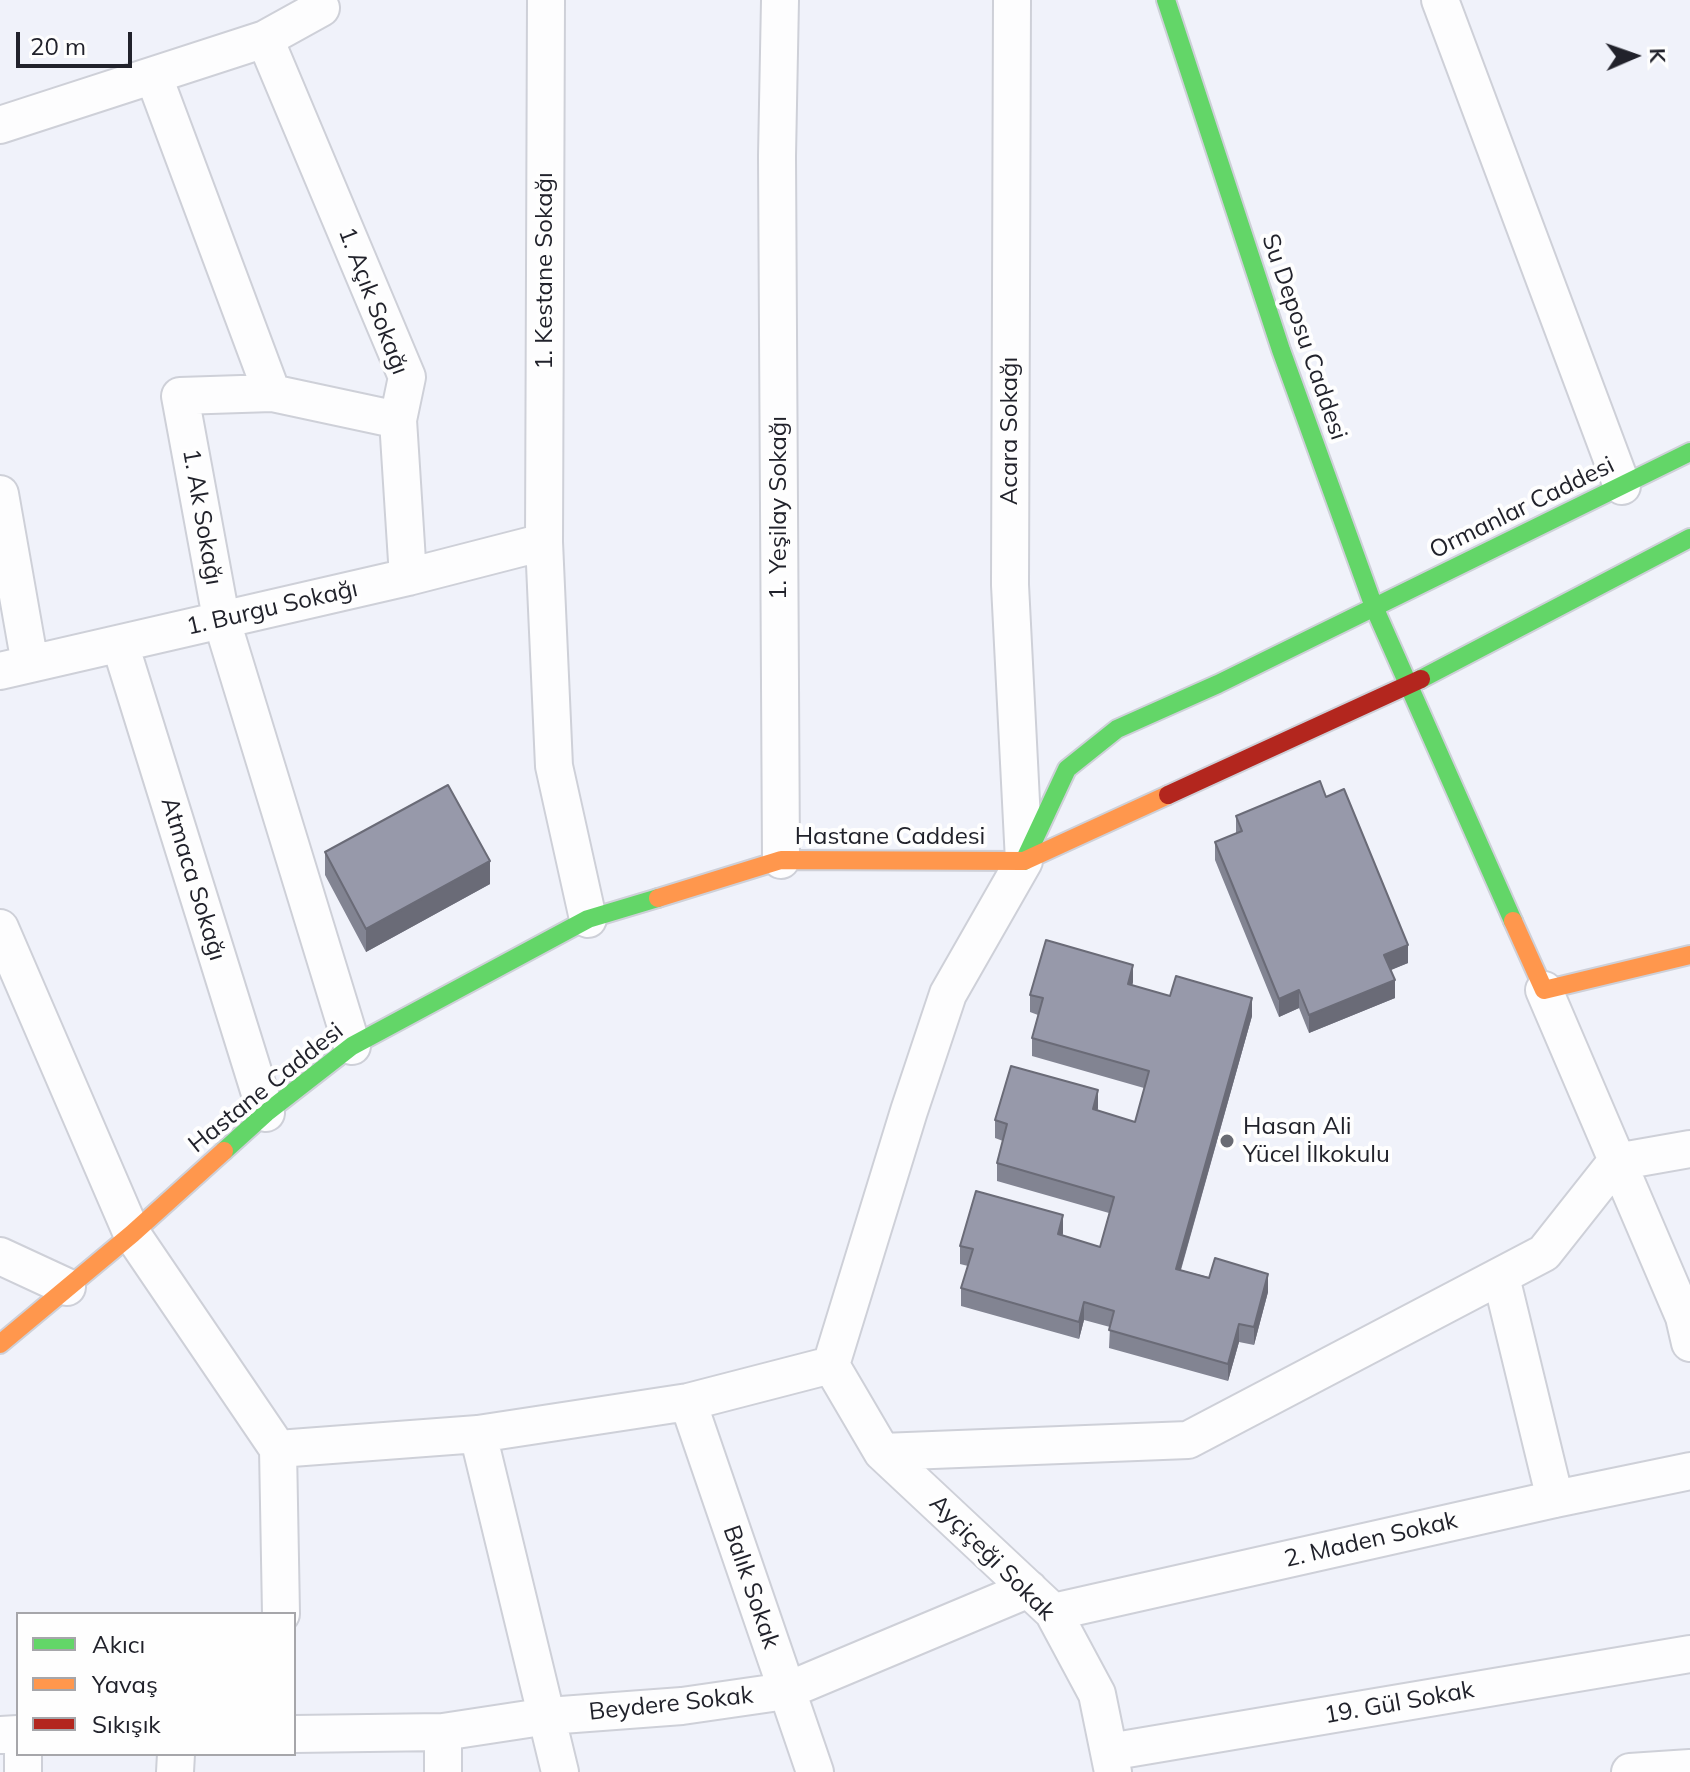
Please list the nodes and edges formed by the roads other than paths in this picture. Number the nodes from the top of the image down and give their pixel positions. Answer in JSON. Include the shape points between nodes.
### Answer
{"nodes":[{"id":1,"x":546,"y":0,"type":"edge"},
{"id":2,"x":780,"y":0,"type":"edge"},
{"id":3,"x":1012,"y":0,"type":"edge"},
{"id":4,"x":1166,"y":0,"type":"edge"},
{"id":5,"x":1440,"y":0,"type":"edge"},
{"id":6,"x":321,"y":3,"type":"edge"},
{"id":7,"x":265,"y":39,"type":"junction"},
{"id":8,"x":154,"y":77,"type":"junction"},
{"id":9,"x":0,"y":125,"type":"edge"},
{"id":10,"x":272,"y":393,"type":"junction"},
{"id":11,"x":398,"y":420,"type":"junction"},
{"id":12,"x":1690,"y":452,"type":"edge"},
{"id":13,"x":1622,"y":486,"type":"junction"},
{"id":14,"x":0,"y":494,"type":"edge"},
{"id":15,"x":1690,"y":538,"type":"edge"},
{"id":16,"x":544,"y":542,"type":"junction"},
{"id":17,"x":408,"y":577,"type":"junction"},
{"id":18,"x":1374,"y":607,"type":"junction"},
{"id":19,"x":221,"y":618,"type":"junction"},
{"id":20,"x":120,"y":644,"type":"junction"},
{"id":21,"x":15,"y":667,"type":"edge"},
{"id":22,"x":1407,"y":686,"type":"junction"},
{"id":23,"x":781,"y":860,"type":"junction"},
{"id":24,"x":1024,"y":861,"type":"junction"},
{"id":25,"x":588,"y":919,"type":"junction"},
{"id":26,"x":0,"y":928,"type":"edge"},
{"id":27,"x":1690,"y":955,"type":"edge"},
{"id":28,"x":1544,"y":990,"type":"junction"},
{"id":29,"x":352,"y":1046,"type":"junction"},
{"id":30,"x":266,"y":1113,"type":"junction"},
{"id":31,"x":1690,"y":1149,"type":"edge"},
{"id":32,"x":1616,"y":1162,"type":"junction"},
{"id":33,"x":132,"y":1234,"type":"junction"},
{"id":34,"x":0,"y":1256,"type":"edge"},
{"id":35,"x":1501,"y":1277,"type":"junction"},
{"id":36,"x":67,"y":1287,"type":"junction"},
{"id":37,"x":1688,"y":1326,"type":"edge"},
{"id":38,"x":0,"y":1344,"type":"edge"},
{"id":39,"x":831,"y":1365,"type":"junction"},
{"id":40,"x":688,"y":1402,"type":"junction"},
{"id":41,"x":478,"y":1434,"type":"junction"},
{"id":42,"x":278,"y":1449,"type":"junction"},
{"id":43,"x":882,"y":1452,"type":"junction"},
{"id":44,"x":1690,"y":1471,"type":"edge"},
{"id":45,"x":1555,"y":1499,"type":"junction"},
{"id":46,"x":1041,"y":1600,"type":"junction"},
{"id":47,"x":281,"y":1612,"type":"edge"},
{"id":48,"x":1690,"y":1654,"type":"edge"},
{"id":49,"x":786,"y":1691,"type":"junction"},
{"id":50,"x":548,"y":1716,"type":"junction"},
{"id":51,"x":443,"y":1732,"type":"junction"},
{"id":52,"x":296,"y":1734,"type":"edge"},
{"id":53,"x":1111,"y":1762,"type":"edge"},
{"id":54,"x":1690,"y":1768,"type":"edge"},
{"id":55,"x":443,"y":1772,"type":"edge"},
{"id":56,"x":560,"y":1772,"type":"edge"},
{"id":57,"x":815,"y":1772,"type":"edge"},
{"id":58,"x":1630,"y":1772,"type":"edge"}],
"edges":[{"from":1,"to":16,"type":"street","name":"1. Kestane Sokağı"},
{"from":2,"to":23,"type":"street","name":"1. Yeşilay Sokağı"},
{"from":3,"to":24,"type":"street","name":"Acara Sokağı","via":[[1010,585]]},
{"from":4,"to":18,"type":"main road","name":"Su Deposu Caddesi","via":[[1281,350]]},
{"from":5,"to":13,"type":"street"},
{"from":6,"to":7,"type":"street"},
{"from":7,"to":8,"type":"street"},
{"from":7,"to":11,"type":"street","name":"1. Açık Sokağı","via":[[407,377]]},
{"from":8,"to":9,"type":"street"},
{"from":8,"to":10,"type":"street"},
{"from":10,"to":11,"type":"street"},
{"from":10,"to":19,"type":"street","name":"1. Ak Sokağı","via":[[180,396]]},
{"from":11,"to":17,"type":"street","name":"1. Açık Sokağı"},
{"from":12,"to":13,"type":"main road","name":"Ormanlar Caddesi"},
{"from":13,"to":18,"type":"main road","name":"Ormanlar Caddesi"},
{"from":14,"to":21,"type":"street"},
{"from":15,"to":22,"type":"main road"},
{"from":16,"to":17,"type":"street","name":"1. Burgu Sokağı"},
{"from":16,"to":25,"type":"street","name":"1. Kestane Sokağı","via":[[554,766]]},
{"from":17,"to":19,"type":"street","name":"1. Burgu Sokağı"},
{"from":18,"to":22,"type":"main road","name":"Su Deposu Caddesi"},
{"from":18,"to":24,"type":"main road","name":"Ormanlar Caddesi","via":[[1117,729],[1067,769]]},
{"from":19,"to":20,"type":"street","name":"1. Burgu Sokağı"},
{"from":19,"to":29,"type":"street","name":"1. Ak Sokağı"},
{"from":20,"to":21,"type":"street","name":"1. Burgu Sokağı"},
{"from":20,"to":30,"type":"street","name":"Atmaca Sokağı"},
{"from":22,"to":24,"type":"main road","name":"Hastane Caddesi"},
{"from":22,"to":28,"type":"main road"},
{"from":23,"to":24,"type":"main road","name":"Hastane Caddesi"},
{"from":23,"to":25,"type":"main road","name":"Hastane Caddesi"},
{"from":24,"to":39,"type":"street","via":[[948,994]]},
{"from":25,"to":29,"type":"main road","name":"Hastane Caddesi"},
{"from":26,"to":33,"type":"street"},
{"from":27,"to":28,"type":"main road"},
{"from":28,"to":32,"type":"street"},
{"from":29,"to":30,"type":"main road","name":"Hastane Caddesi"},
{"from":30,"to":33,"type":"main road","name":"Hastane Caddesi"},
{"from":31,"to":32,"type":"street"},
{"from":32,"to":35,"type":"street","via":[[1544,1253]]},
{"from":32,"to":37,"type":"street"},
{"from":33,"to":36,"type":"main road","name":"Hastane Caddesi"},
{"from":33,"to":42,"type":"street"},
{"from":34,"to":36,"type":"street"},
{"from":35,"to":43,"type":"street","via":[[1188,1440]]},
{"from":35,"to":45,"type":"street"},
{"from":36,"to":38,"type":"main road","name":"Hastane Caddesi"},
{"from":39,"to":40,"type":"street"},
{"from":39,"to":43,"type":"street","name":"Ayçiçeği Sokak"},
{"from":40,"to":41,"type":"street"},
{"from":40,"to":49,"type":"street","name":"Balık Sokak"},
{"from":41,"to":42,"type":"street"},
{"from":41,"to":50,"type":"street"},
{"from":42,"to":47,"type":"street"},
{"from":43,"to":46,"type":"street","name":"Ayçiçeği Sokak"},
{"from":44,"to":45,"type":"street","name":"2. Maden Sokak"},
{"from":45,"to":46,"type":"street","name":"2. Maden Sokak"},
{"from":46,"to":49,"type":"street","name":"Beydere Sokak"},
{"from":46,"to":53,"type":"street","name":"Ayçiçeği Sokak","via":[[1097,1694]]},
{"from":48,"to":53,"type":"street","name":"19. Gül Sokak"},
{"from":49,"to":50,"type":"street","name":"Beydere Sokak"},
{"from":49,"to":57,"type":"street","name":"Balık Sokak"},
{"from":50,"to":51,"type":"street","name":"Beydere Sokak"},
{"from":50,"to":56,"type":"street"},
{"from":51,"to":52,"type":"street","name":"Beydere Sokak"},
{"from":51,"to":55,"type":"street"},
{"from":54,"to":58,"type":"street"}]}
